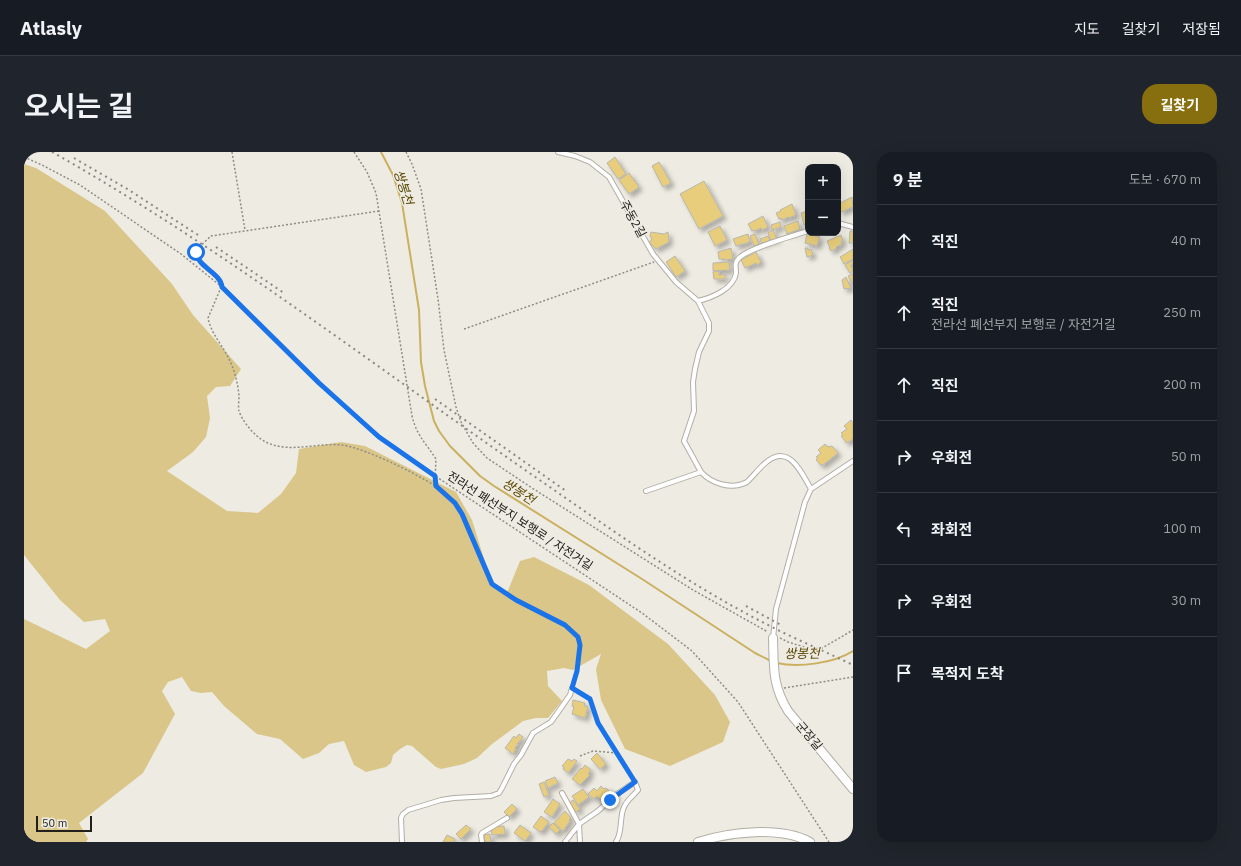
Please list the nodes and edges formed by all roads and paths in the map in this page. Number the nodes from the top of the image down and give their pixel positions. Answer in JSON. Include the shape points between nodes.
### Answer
{"nodes":[{"id":1,"x":232,"y":152,"type":"edge"},
{"id":2,"x":354,"y":152,"type":"edge"},
{"id":3,"x":406,"y":152,"type":"edge"},
{"id":4,"x":558,"y":152,"type":"edge"},
{"id":5,"x":24,"y":157,"type":"edge"},
{"id":6,"x":379,"y":211,"type":"junction"},
{"id":7,"x":841,"y":224,"type":"edge"},
{"id":8,"x":853,"y":227,"type":"edge"},
{"id":9,"x":245,"y":230,"type":"junction"},
{"id":10,"x":805,"y":232,"type":"edge"},
{"id":11,"x":657,"y":261,"type":"junction"},
{"id":12,"x":222,"y":287,"type":"junction"},
{"id":13,"x":698,"y":301,"type":"junction"},
{"id":14,"x":464,"y":329,"type":"dead end"},
{"id":15,"x":853,"y":460,"type":"edge"},
{"id":16,"x":701,"y":472,"type":"junction"},
{"id":17,"x":435,"y":476,"type":"junction"},
{"id":18,"x":436,"y":486,"type":"junction"},
{"id":19,"x":811,"y":489,"type":"junction"},
{"id":20,"x":646,"y":491,"type":"dead end"},
{"id":21,"x":853,"y":630,"type":"edge"},
{"id":22,"x":773,"y":636,"type":"junction"},
{"id":23,"x":853,"y":678,"type":"edge"},
{"id":24,"x":572,"y":688,"type":"junction"},
{"id":25,"x":777,"y":689,"type":"junction"},
{"id":26,"x":617,"y":753,"type":"junction"},
{"id":27,"x":580,"y":756,"type":"dead end"},
{"id":28,"x":635,"y":782,"type":"junction"},
{"id":29,"x":853,"y":789,"type":"edge"},
{"id":30,"x":562,"y":793,"type":"dead end"},
{"id":31,"x":507,"y":818,"type":"dead end"},
{"id":32,"x":579,"y":824,"type":"junction"},
{"id":33,"x":402,"y":842,"type":"edge"},
{"id":34,"x":482,"y":842,"type":"edge"},
{"id":35,"x":565,"y":842,"type":"edge"},
{"id":36,"x":580,"y":842,"type":"edge"},
{"id":37,"x":616,"y":842,"type":"edge"},
{"id":38,"x":698,"y":842,"type":"edge"},
{"id":39,"x":810,"y":842,"type":"edge"},
{"id":40,"x":829,"y":842,"type":"edge"}],
"edges":[{"from":1,"to":9,"type":"path"},
{"from":2,"to":6,"type":"path","via":[[374,186]]},
{"from":3,"to":22,"type":"path","via":[[421,189],[444,350],[456,407],[460,422],[473,443],[488,458],[546,496],[693,590]]},
{"from":4,"to":11,"type":"lane","name":"주동2길","via":[[590,162],[609,177]]},
{"from":5,"to":12,"type":"path","name":"전라선 폐선부지 보행로 / 자전거길","via":[[80,185],[182,254]]},
{"from":6,"to":9,"type":"path"},
{"from":6,"to":17,"type":"path","via":[[412,416],[420,439],[436,459]]},
{"from":7,"to":8,"type":"lane"},
{"from":9,"to":12,"type":"path","via":[[211,236],[196,252],[198,259],[220,281]]},
{"from":10,"to":13,"type":"lane","via":[[750,251],[740,257],[736,263],[736,273],[727,286],[715,296]]},
{"from":11,"to":13,"type":"lane","name":"주동2길"},
{"from":11,"to":14,"type":"path"},
{"from":12,"to":17,"type":"path","name":"전라선 폐선부지 보행로 / 자전거길","via":[[319,383],[374,432]]},
{"from":12,"to":18,"type":"path","via":[[208,318],[209,323],[236,376],[239,411],[258,436],[272,444],[287,447],[342,445],[366,452]]},
{"from":13,"to":16,"type":"lane","name":"주동2길","via":[[710,326],[697,358],[693,377],[694,411],[684,441]]},
{"from":15,"to":19,"type":"lane"},
{"from":16,"to":19,"type":"lane","name":"주동2길","via":[[716,483],[739,485],[747,482],[771,459],[786,456],[798,468]]},
{"from":16,"to":20,"type":"lane"},
{"from":17,"to":18,"type":"path"},
{"from":17,"to":40,"type":"path","name":"전라선 폐선부지 보행로 / 자전거길","via":[[642,613],[692,652],[738,702]]},
{"from":18,"to":24,"type":"path","via":[[455,503],[462,514],[492,584],[516,600],[565,625],[578,637],[580,645],[577,671]]},
{"from":19,"to":22,"type":"lane","via":[[805,502],[776,609]]},
{"from":21,"to":22,"type":"path","via":[[817,651]]},
{"from":22,"to":25,"type":"street","name":"군장길","via":[[774,678]]},
{"from":23,"to":25,"type":"path"},
{"from":24,"to":26,"type":"path","via":[[590,699],[598,723]]},
{"from":24,"to":33,"type":"lane","via":[[552,722],[533,733],[499,793],[491,796],[441,800],[408,810],[401,818]]},
{"from":25,"to":29,"type":"street","name":"군장길","via":[[788,711]]},
{"from":26,"to":27,"type":"path","via":[[596,750]]},
{"from":26,"to":28,"type":"path"},
{"from":28,"to":32,"type":"lane"},
{"from":28,"to":37,"type":"lane","via":[[638,790],[623,808]]},
{"from":30,"to":32,"type":"lane"},
{"from":31,"to":34,"type":"lane","via":[[482,833]]},
{"from":32,"to":35,"type":"lane"},
{"from":32,"to":36,"type":"lane"},
{"from":38,"to":39,"type":"street","via":[[730,835],[759,833],[794,836]]}]}
